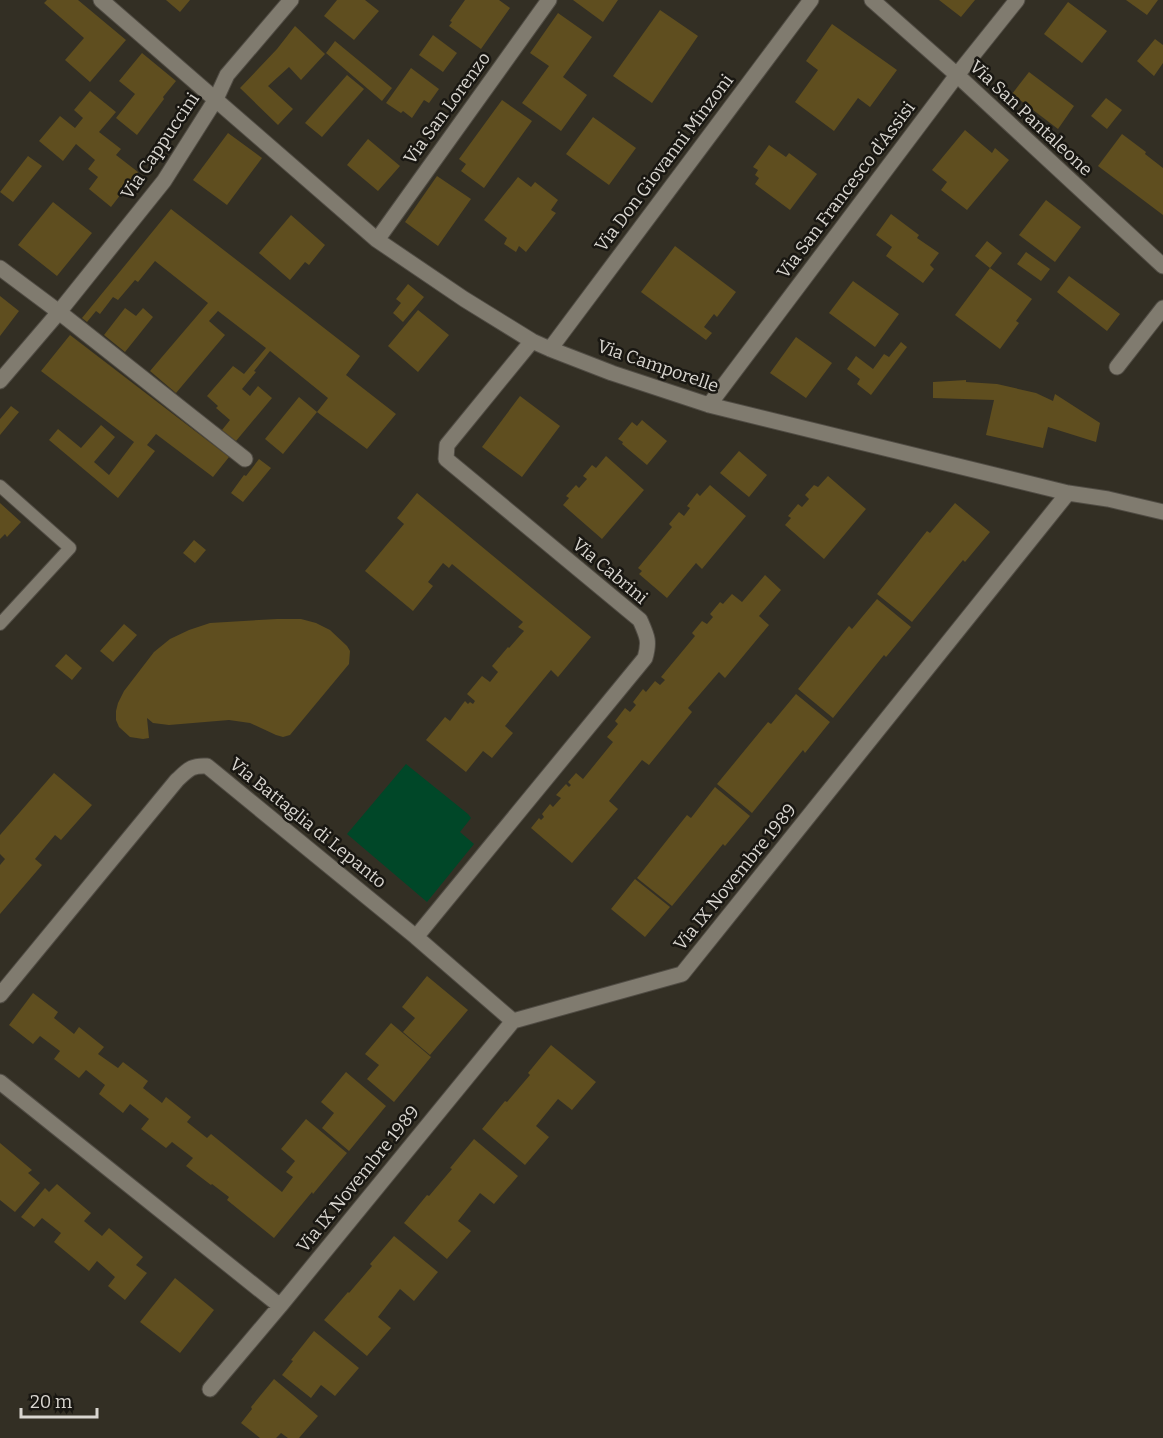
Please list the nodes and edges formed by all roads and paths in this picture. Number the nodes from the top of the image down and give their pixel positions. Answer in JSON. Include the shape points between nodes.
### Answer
{"nodes":[{"id":1,"x":101,"y":0,"type":"edge"},
{"id":2,"x":291,"y":0,"type":"edge"},
{"id":3,"x":549,"y":0,"type":"edge"},
{"id":4,"x":810,"y":0,"type":"edge"},
{"id":5,"x":872,"y":0,"type":"edge"},
{"id":6,"x":1017,"y":0,"type":"edge"},
{"id":7,"x":957,"y":75,"type":"junction"},
{"id":8,"x":216,"y":99,"type":"junction"},
{"id":9,"x":377,"y":240,"type":"junction"},
{"id":10,"x":1163,"y":266,"type":"edge"},
{"id":11,"x":0,"y":268,"type":"edge"},
{"id":12,"x":1163,"y":308,"type":"edge"},
{"id":13,"x":59,"y":312,"type":"junction"},
{"id":14,"x":532,"y":341,"type":"junction"},
{"id":15,"x":550,"y":349,"type":"junction"},
{"id":16,"x":1116,"y":367,"type":"dead end"},
{"id":17,"x":0,"y":381,"type":"edge"},
{"id":18,"x":709,"y":405,"type":"junction"},
{"id":19,"x":245,"y":459,"type":"dead end"},
{"id":20,"x":0,"y":486,"type":"edge"},
{"id":21,"x":1068,"y":493,"type":"junction"},
{"id":22,"x":1163,"y":512,"type":"edge"},
{"id":23,"x":0,"y":624,"type":"edge"},
{"id":24,"x":416,"y":937,"type":"junction"},
{"id":25,"x":0,"y":995,"type":"edge"},
{"id":26,"x":513,"y":1021,"type":"junction"},
{"id":27,"x":0,"y":1082,"type":"edge"},
{"id":28,"x":280,"y":1306,"type":"junction"},
{"id":29,"x":210,"y":1389,"type":"dead end"}],
"edges":[{"from":1,"to":8,"type":"street","name":"Via Camporelle"},
{"from":2,"to":8,"type":"street","name":"Via Cappuccini","via":[[227,75]]},
{"from":3,"to":9,"type":"street","name":"Via San Lorenzo"},
{"from":4,"to":15,"type":"street","name":"Via Don Giovanni Minzoni"},
{"from":5,"to":7,"type":"street","name":"Via San Pantaleone"},
{"from":6,"to":7,"type":"street","name":"Via San Francesco d'Assisi"},
{"from":7,"to":10,"type":"street","name":"Via San Pantaleone"},
{"from":7,"to":18,"type":"street","name":"Via San Francesco d'Assisi"},
{"from":8,"to":9,"type":"street","name":"Via Camporelle"},
{"from":8,"to":13,"type":"street","name":"Via Cappuccini","via":[[164,181]]},
{"from":9,"to":14,"type":"street","name":"Via Camporelle"},
{"from":11,"to":13,"type":"street"},
{"from":12,"to":16,"type":"street"},
{"from":13,"to":17,"type":"street","name":"Via Cappuccini"},
{"from":13,"to":19,"type":"street"},
{"from":14,"to":15,"type":"street","name":"Via Camporelle"},
{"from":14,"to":24,"type":"street","name":"Via Cabrini","via":[[447,445],[446,459],[640,620],[649,645],[645,658]]},
{"from":15,"to":18,"type":"street","name":"Via Camporelle"},
{"from":18,"to":21,"type":"street","name":"Via Camporelle"},
{"from":20,"to":23,"type":"lane","via":[[70,549]]},
{"from":21,"to":22,"type":"street","name":"Via Camporelle"},
{"from":21,"to":26,"type":"street","name":"Via IX Novembre 1989","via":[[682,974]]},
{"from":24,"to":25,"type":"street","name":"Via Battaglia di Lepanto","via":[[207,766],[196,766],[177,780]]},
{"from":24,"to":26,"type":"street","name":"Via Battaglia di Lepanto"},
{"from":26,"to":28,"type":"street","name":"Via IX Novembre 1989"},
{"from":27,"to":28,"type":"street"},
{"from":28,"to":29,"type":"street","name":"Via IX Novembre 1989"}]}
